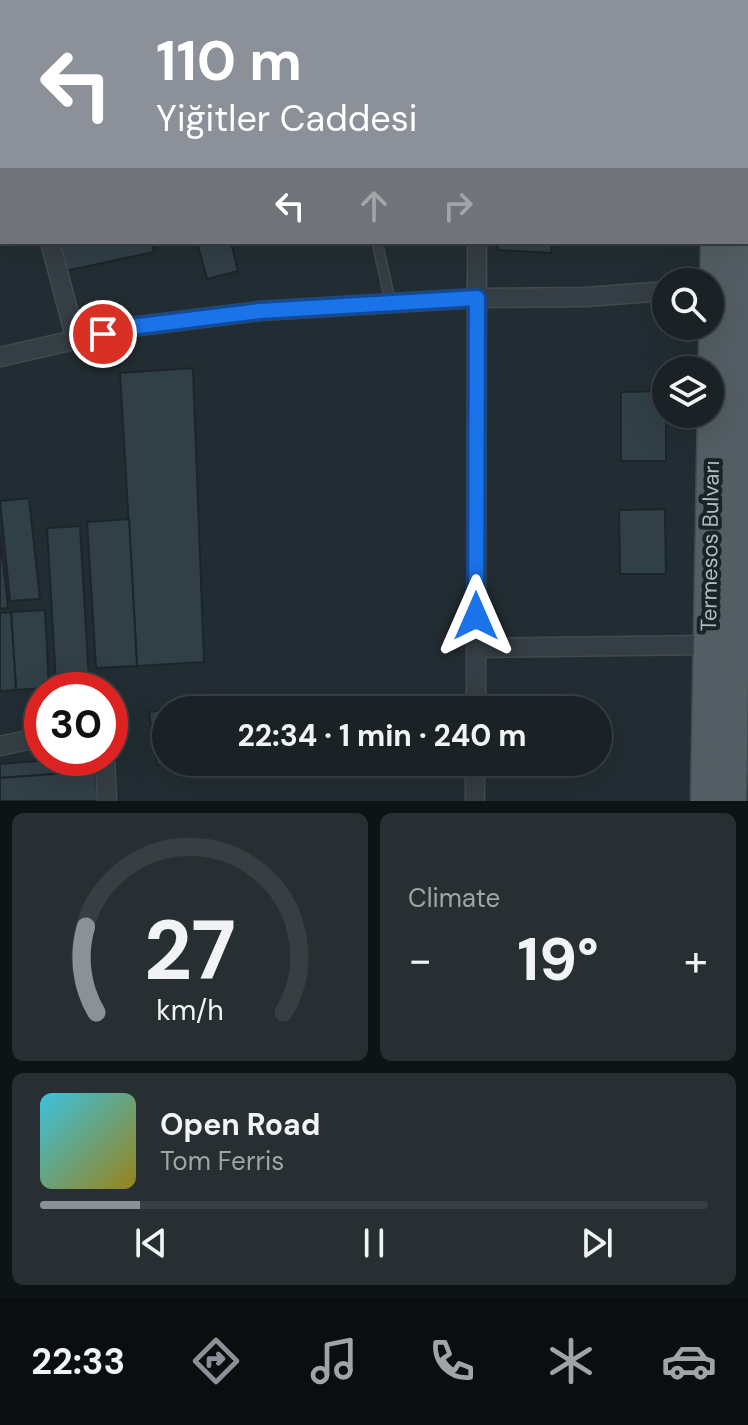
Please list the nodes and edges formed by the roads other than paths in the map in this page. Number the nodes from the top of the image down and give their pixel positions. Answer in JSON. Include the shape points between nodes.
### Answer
{"nodes":[{"id":1,"x":51,"y":244,"type":"edge"},
{"id":2,"x":377,"y":244,"type":"edge"},
{"id":3,"x":477,"y":244,"type":"edge"},
{"id":4,"x":716,"y":244,"type":"edge"},
{"id":5,"x":740,"y":244,"type":"edge"},
{"id":6,"x":728,"y":284,"type":"edge"},
{"id":7,"x":652,"y":292,"type":"edge"},
{"id":8,"x":477,"y":298,"type":"junction"},
{"id":9,"x":391,"y":304,"type":"junction"},
{"id":10,"x":76,"y":340,"type":"junction"},
{"id":11,"x":0,"y":357,"type":"edge"},
{"id":12,"x":730,"y":643,"type":"edge"},
{"id":13,"x":476,"y":648,"type":"junction"},
{"id":14,"x":476,"y":696,"type":"edge"},
{"id":15,"x":24,"y":741,"type":"edge"},
{"id":16,"x":0,"y":746,"type":"edge"},
{"id":17,"x":106,"y":776,"type":"edge"},
{"id":18,"x":475,"y":776,"type":"edge"},
{"id":19,"x":107,"y":801,"type":"edge"},
{"id":20,"x":475,"y":801,"type":"edge"},
{"id":21,"x":705,"y":801,"type":"edge"},
{"id":22,"x":732,"y":801,"type":"edge"}],
"edges":[{"from":1,"to":10,"type":"street"},
{"from":2,"to":9,"type":"lane"},
{"from":3,"to":8,"type":"street"},
{"from":4,"to":6,"type":"main road","name":"Termesos Bulvarı"},
{"from":5,"to":6,"type":"main road","name":"Termesos Bulvarı"},
{"from":6,"to":12,"type":"main road","name":"Termesos Bulvarı"},
{"from":7,"to":8,"type":"street"},
{"from":8,"to":9,"type":"street"},
{"from":8,"to":13,"type":"street"},
{"from":9,"to":10,"type":"street","via":[[260,311],[131,327]]},
{"from":10,"to":11,"type":"street"},
{"from":12,"to":13,"type":"street"},
{"from":12,"to":21,"type":"main road","name":"Termesos Bulvarı"},
{"from":12,"to":22,"type":"main road","name":"Termesos Bulvarı"},
{"from":13,"to":14,"type":"street"},
{"from":15,"to":16,"type":"street"},
{"from":17,"to":19,"type":"street"},
{"from":18,"to":20,"type":"street"}]}
